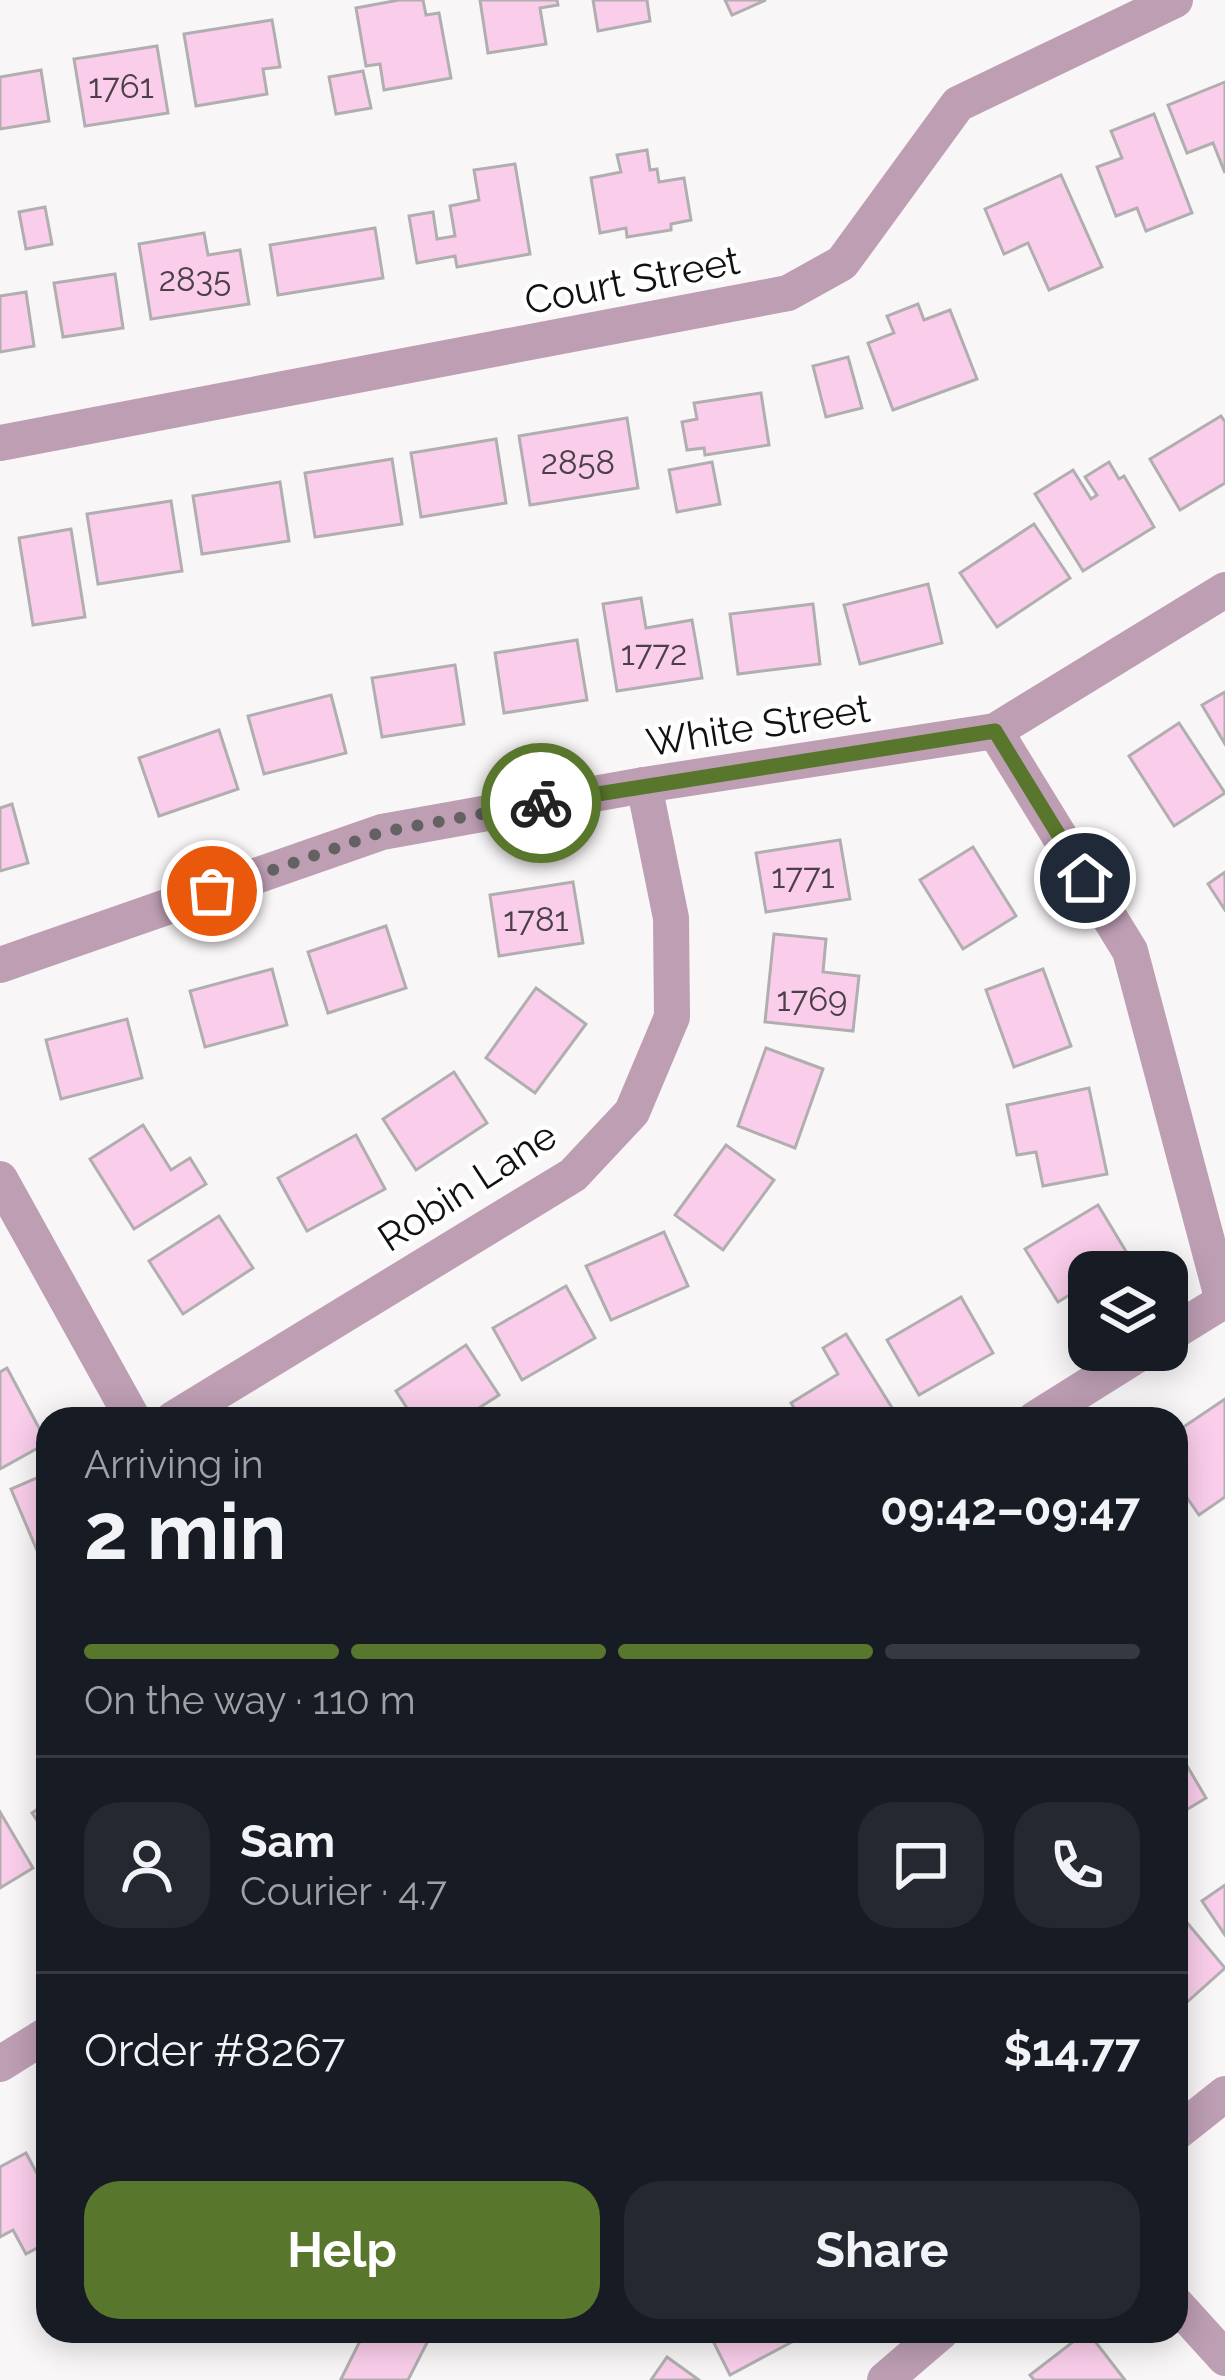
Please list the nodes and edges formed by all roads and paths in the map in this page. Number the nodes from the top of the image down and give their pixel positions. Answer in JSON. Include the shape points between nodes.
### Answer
{"nodes":[{"id":1,"x":1175,"y":0,"type":"edge"},
{"id":2,"x":0,"y":442,"type":"edge"},
{"id":3,"x":1225,"y":590,"type":"edge"},
{"id":4,"x":995,"y":731,"type":"junction"},
{"id":5,"x":644,"y":785,"type":"junction"},
{"id":6,"x":0,"y":965,"type":"edge"},
{"id":7,"x":0,"y":1179,"type":"edge"},
{"id":8,"x":1224,"y":1301,"type":"edge"},
{"id":9,"x":1188,"y":1323,"type":"edge"},
{"id":10,"x":1112,"y":1371,"type":"edge"},
{"id":11,"x":126,"y":1407,"type":"edge"},
{"id":12,"x":193,"y":1407,"type":"edge"},
{"id":13,"x":1054,"y":1407,"type":"edge"},
{"id":14,"x":36,"y":2042,"type":"edge"},
{"id":15,"x":0,"y":2064,"type":"edge"},
{"id":16,"x":1225,"y":2094,"type":"edge"},
{"id":17,"x":1188,"y":2123,"type":"edge"},
{"id":18,"x":1188,"y":2316,"type":"edge"},
{"id":19,"x":928,"y":2343,"type":"edge"},
{"id":20,"x":1225,"y":2357,"type":"edge"},
{"id":21,"x":885,"y":2380,"type":"edge"}],
"edges":[{"from":1,"to":2,"type":"street","name":"Court Street","via":[[958,104],[842,263],[788,293]]},
{"from":3,"to":4,"type":"street","name":"White Street"},
{"from":4,"to":5,"type":"street","name":"White Street"},
{"from":4,"to":8,"type":"street","via":[[1130,951]]},
{"from":5,"to":6,"type":"street","name":"White Street","via":[[382,832]]},
{"from":5,"to":12,"type":"street","name":"Robin Lane","via":[[671,918],[671,1018],[632,1112],[573,1174]]},
{"from":7,"to":11,"type":"street"},
{"from":8,"to":9,"type":"street"},
{"from":10,"to":13,"type":"street"},
{"from":14,"to":15,"type":"street"},
{"from":16,"to":17,"type":"street"},
{"from":18,"to":20,"type":"street"},
{"from":19,"to":21,"type":"street"}]}
